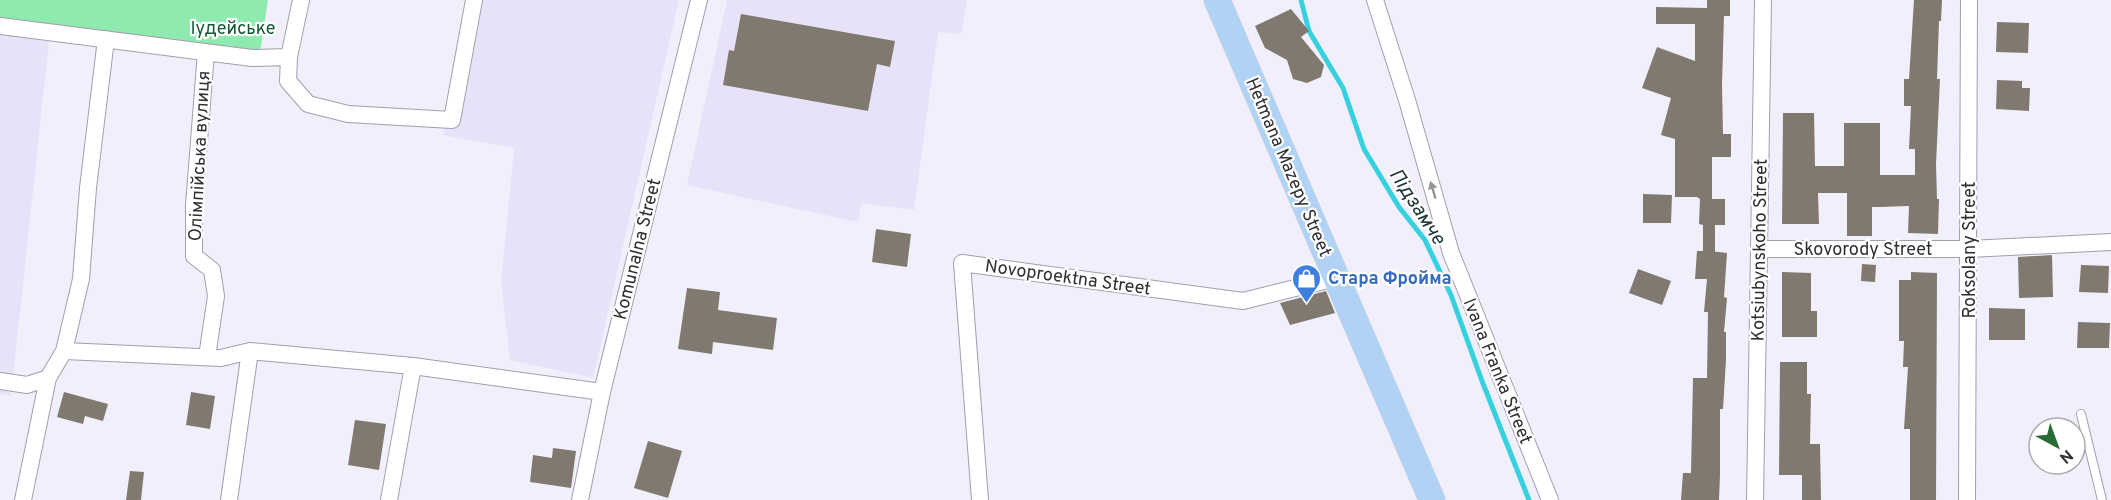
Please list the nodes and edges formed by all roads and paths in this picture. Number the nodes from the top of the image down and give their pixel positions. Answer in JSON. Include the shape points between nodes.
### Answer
{"nodes":[{"id":1,"x":301,"y":0,"type":"edge"},
{"id":2,"x":474,"y":0,"type":"edge"},
{"id":3,"x":699,"y":0,"type":"edge"},
{"id":4,"x":1217,"y":0,"type":"edge"},
{"id":5,"x":1375,"y":0,"type":"edge"},
{"id":6,"x":1763,"y":0,"type":"edge"},
{"id":7,"x":1969,"y":0,"type":"edge"},
{"id":8,"x":0,"y":26,"type":"edge"},
{"id":9,"x":106,"y":39,"type":"junction"},
{"id":10,"x":206,"y":52,"type":"junction"},
{"id":11,"x":289,"y":57,"type":"junction"},
{"id":12,"x":2111,"y":242,"type":"edge"},
{"id":13,"x":1760,"y":249,"type":"junction"},
{"id":14,"x":1969,"y":249,"type":"junction"},
{"id":15,"x":1336,"y":278,"type":"junction"},
{"id":16,"x":64,"y":351,"type":"junction"},
{"id":17,"x":250,"y":351,"type":"junction"},
{"id":18,"x":207,"y":357,"type":"junction"},
{"id":19,"x":413,"y":366,"type":"junction"},
{"id":20,"x":48,"y":378,"type":"junction"},
{"id":21,"x":0,"y":381,"type":"edge"},
{"id":22,"x":602,"y":392,"type":"junction"},
{"id":23,"x":2081,"y":414,"type":"dead end"},
{"id":24,"x":23,"y":500,"type":"edge"},
{"id":25,"x":229,"y":500,"type":"edge"},
{"id":26,"x":389,"y":500,"type":"edge"},
{"id":27,"x":580,"y":500,"type":"edge"},
{"id":28,"x":980,"y":500,"type":"edge"},
{"id":29,"x":1432,"y":500,"type":"edge"},
{"id":30,"x":1550,"y":500,"type":"edge"},
{"id":31,"x":1755,"y":500,"type":"edge"},
{"id":32,"x":1967,"y":500,"type":"edge"},
{"id":33,"x":2102,"y":500,"type":"edge"}],
"edges":[{"from":1,"to":11,"type":"street"},
{"from":2,"to":11,"type":"street","via":[[452,120],[348,114],[308,104],[288,81]]},
{"from":3,"to":22,"type":"street","name":"Komunalna Street"},
{"from":4,"to":15,"type":"main road","name":"Hetmana Mazepy Street"},
{"from":30,"to":5,"type":"street","name":"Ivana Franka Street","one_way":true,"via":[[1451,253]]},
{"from":6,"to":13,"type":"street","name":"Kotsiubynskoho Street"},
{"from":7,"to":14,"type":"street","name":"Roksolany Street"},
{"from":8,"to":9,"type":"street"},
{"from":9,"to":10,"type":"street"},
{"from":9,"to":16,"type":"street","via":[[81,279]]},
{"from":10,"to":11,"type":"street","via":[[252,58]]},
{"from":10,"to":18,"type":"street","name":"Олімпійська вулиця","via":[[194,256],[212,270],[216,296]]},
{"from":12,"to":14,"type":"street","name":"Skovorody Street"},
{"from":13,"to":14,"type":"street","name":"Skovorody Street"},
{"from":13,"to":31,"type":"street","name":"Kotsiubynskoho Street"},
{"from":14,"to":32,"type":"street","name":"Roksolany Street"},
{"from":15,"to":28,"type":"street","name":"Novoproektna Street","via":[[1243,301],[962,263]]},
{"from":15,"to":29,"type":"main road","name":"Hetmana Mazepy Street"},
{"from":16,"to":18,"type":"street"},
{"from":16,"to":20,"type":"street"},
{"from":17,"to":18,"type":"street"},
{"from":17,"to":19,"type":"street"},
{"from":17,"to":25,"type":"street"},
{"from":19,"to":22,"type":"street"},
{"from":19,"to":26,"type":"street"},
{"from":20,"to":21,"type":"street","via":[[27,385]]},
{"from":20,"to":24,"type":"street"},
{"from":22,"to":27,"type":"street","name":"Komunalna Street"},
{"from":23,"to":33,"type":"lane"}]}
